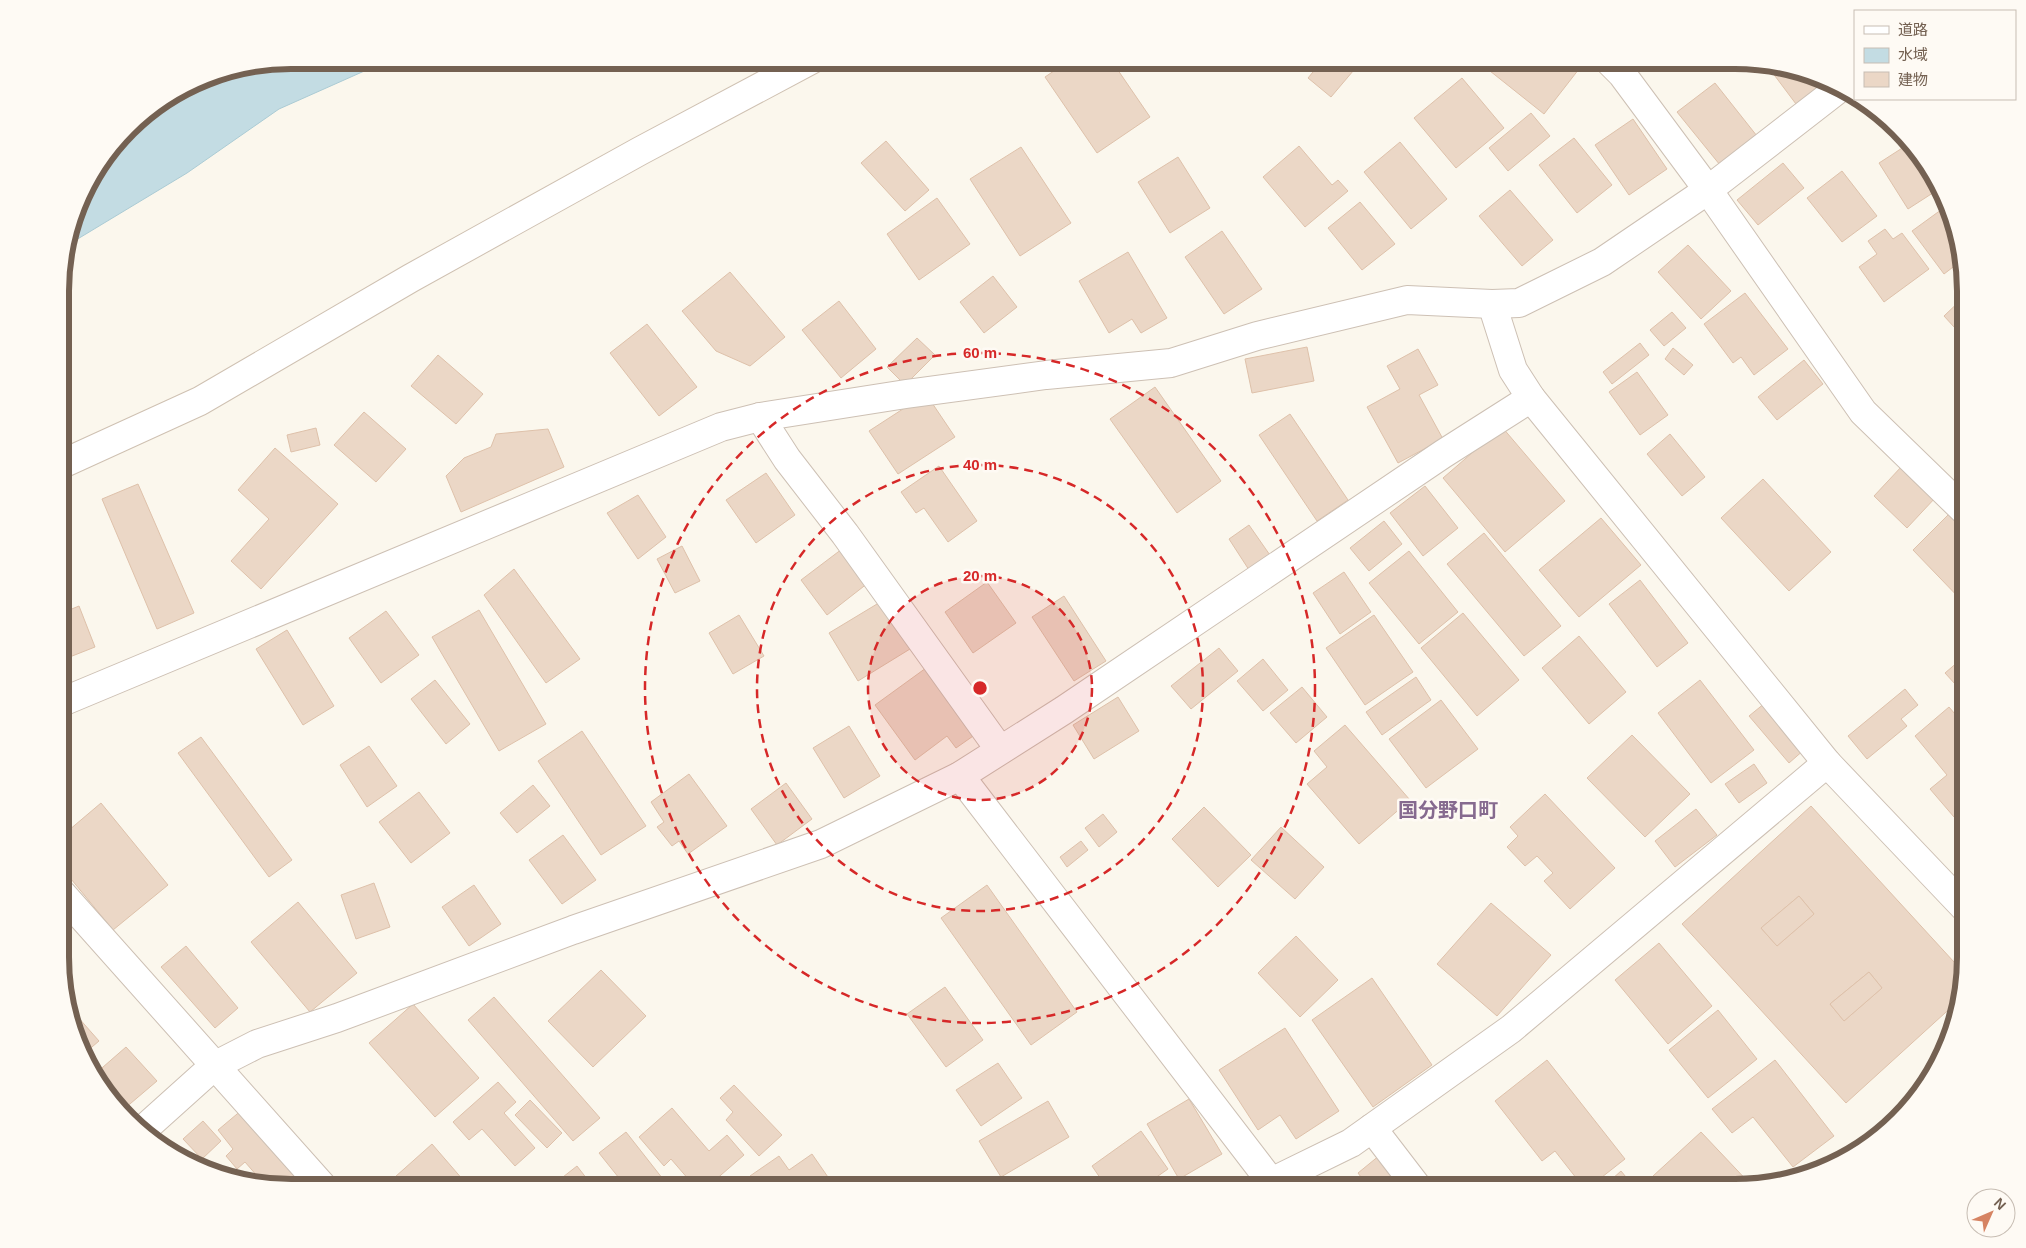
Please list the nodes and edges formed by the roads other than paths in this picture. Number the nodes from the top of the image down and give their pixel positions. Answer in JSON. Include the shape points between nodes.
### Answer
{"nodes":[{"id":1,"x":794,"y":69,"type":"edge"},
{"id":2,"x":1617,"y":69,"type":"edge"},
{"id":3,"x":1834,"y":92,"type":"edge"},
{"id":4,"x":1708,"y":190,"type":"junction"},
{"id":5,"x":1492,"y":304,"type":"junction"},
{"id":6,"x":1530,"y":398,"type":"junction"},
{"id":7,"x":760,"y":417,"type":"junction"},
{"id":8,"x":69,"y":461,"type":"edge"},
{"id":9,"x":1957,"y":502,"type":"edge"},
{"id":10,"x":69,"y":699,"type":"edge"},
{"id":11,"x":1000,"y":750,"type":"junction"},
{"id":12,"x":1827,"y":764,"type":"junction"},
{"id":13,"x":960,"y":776,"type":"junction"},
{"id":14,"x":1957,"y":900,"type":"edge"},
{"id":15,"x":69,"y":902,"type":"edge"},
{"id":16,"x":214,"y":1066,"type":"junction"},
{"id":17,"x":147,"y":1126,"type":"edge"},
{"id":18,"x":1372,"y":1128,"type":"junction"},
{"id":19,"x":316,"y":1179,"type":"edge"},
{"id":20,"x":1262,"y":1179,"type":"edge"},
{"id":21,"x":1278,"y":1179,"type":"edge"},
{"id":22,"x":1411,"y":1179,"type":"edge"}],
"edges":[{"from":1,"to":8,"type":"street","via":[[411,278],[200,401]]},
{"from":2,"to":4,"type":"street"},
{"from":3,"to":4,"type":"street"},
{"from":4,"to":5,"type":"street","via":[[1602,262],[1519,303]]},
{"from":4,"to":9,"type":"street","via":[[1863,412]]},
{"from":5,"to":6,"type":"street","via":[[1512,370]]},
{"from":5,"to":7,"type":"street","via":[[1407,300],[1257,336],[1171,363],[1046,375]]},
{"from":6,"to":11,"type":"street"},
{"from":6,"to":12,"type":"street"},
{"from":7,"to":10,"type":"street","via":[[721,427]]},
{"from":7,"to":11,"type":"street","via":[[787,459],[845,534]]},
{"from":11,"to":13,"type":"street"},
{"from":12,"to":14,"type":"street"},
{"from":12,"to":18,"type":"street","via":[[1511,1029]]},
{"from":13,"to":16,"type":"street","via":[[822,844],[256,1044]]},
{"from":13,"to":20,"type":"street"},
{"from":15,"to":16,"type":"street"},
{"from":16,"to":17,"type":"street"},
{"from":16,"to":19,"type":"street"},
{"from":18,"to":21,"type":"street","via":[[1351,1143]]},
{"from":18,"to":22,"type":"street"}]}
